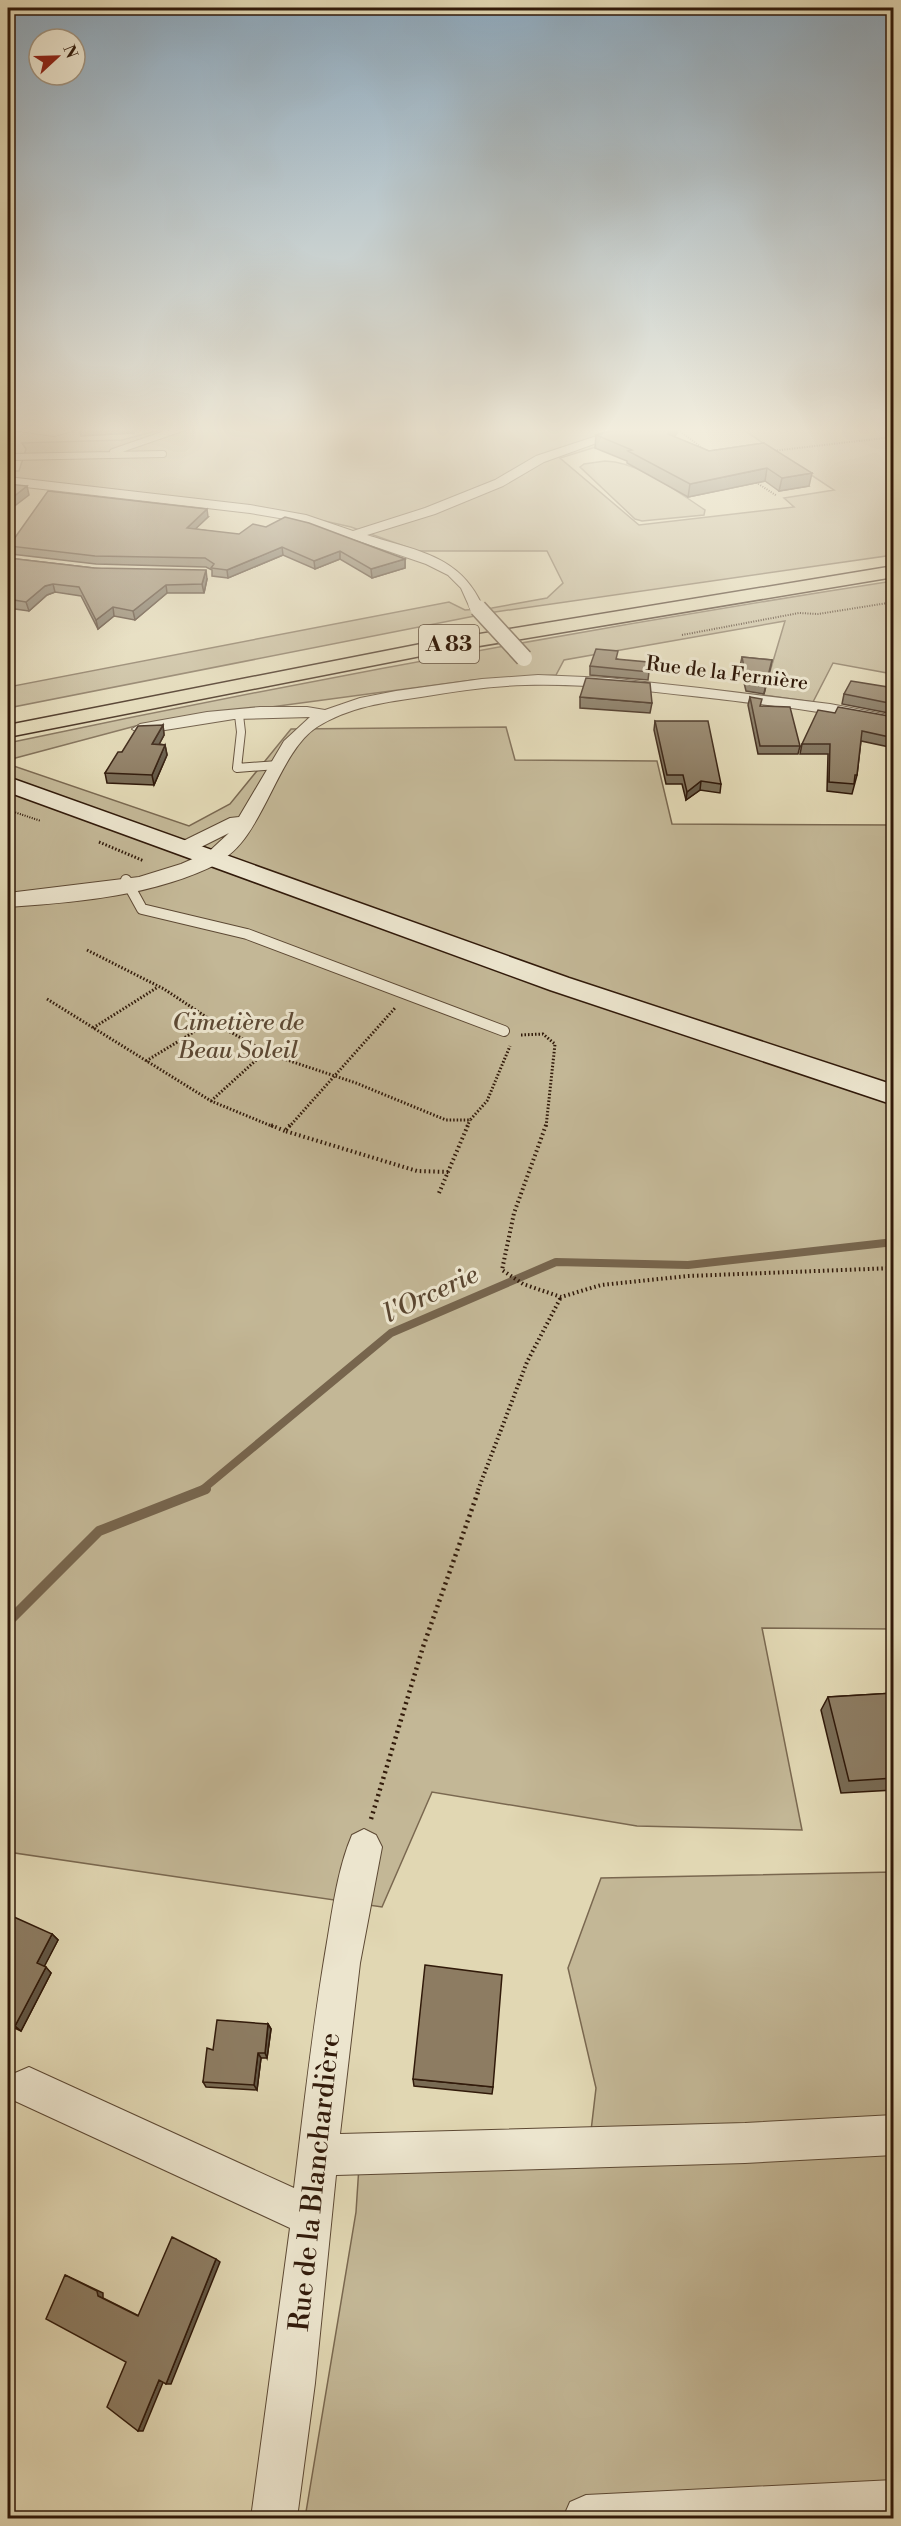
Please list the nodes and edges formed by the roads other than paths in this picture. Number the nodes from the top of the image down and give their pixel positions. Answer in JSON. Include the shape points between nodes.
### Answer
{"nodes":[{"id":1,"x":386,"y":545,"type":"edge"},
{"id":2,"x":894,"y":561,"type":"edge"},
{"id":3,"x":894,"y":571,"type":"edge"},
{"id":4,"x":894,"y":577,"type":"edge"},
{"id":5,"x":536,"y":680,"type":"junction"},
{"id":6,"x":239,"y":715,"type":"junction"},
{"id":7,"x":326,"y":715,"type":"junction"},
{"id":8,"x":8,"y":718,"type":"edge"},
{"id":9,"x":894,"y":721,"type":"edge"},
{"id":10,"x":140,"y":729,"type":"edge"},
{"id":11,"x":8,"y":732,"type":"edge"},
{"id":12,"x":278,"y":765,"type":"junction"},
{"id":13,"x":8,"y":784,"type":"edge"},
{"id":14,"x":249,"y":814,"type":"junction"},
{"id":15,"x":184,"y":848,"type":"junction"},
{"id":16,"x":211,"y":858,"type":"junction"},
{"id":17,"x":127,"y":883,"type":"junction"},
{"id":18,"x":8,"y":900,"type":"edge"},
{"id":19,"x":506,"y":1034,"type":"road end"},
{"id":20,"x":894,"y":1095,"type":"edge"},
{"id":21,"x":364,"y":1847,"type":"road end"},
{"id":22,"x":29,"y":2087,"type":"dead end"},
{"id":23,"x":894,"y":2135,"type":"edge"},
{"id":24,"x":318,"y":2155,"type":"junction"},
{"id":25,"x":312,"y":2217,"type":"junction"},
{"id":26,"x":894,"y":2503,"type":"edge"},
{"id":27,"x":274,"y":2518,"type":"edge"},
{"id":28,"x":586,"y":2518,"type":"edge"}],
"edges":[{"from":1,"to":5,"type":"street","bridge":true,"via":[[453,572],[467,587],[475,605],[524,658]]},
{"from":2,"to":8,"type":"highway","number":"A 83","via":[[437,635]]},
{"from":3,"to":11,"type":"highway","number":"A 83","via":[[464,642],[208,689]]},
{"from":4,"to":11,"type":"highway","via":[[599,624],[277,682],[24,734]]},
{"from":5,"to":7,"type":"street","name":"Rue de la Fernière","via":[[395,696]]},
{"from":5,"to":9,"type":"street","name":"Rue de la Fernière","via":[[632,685],[751,698]]},
{"from":6,"to":7,"type":"street","via":[[297,710]]},
{"from":6,"to":10,"type":"street"},
{"from":6,"to":12,"type":"lane","via":[[237,768]]},
{"from":7,"to":12,"type":"street","name":"Rue de la Fernière","via":[[295,738]]},
{"from":12,"to":14,"type":"street","name":"Rue de la Fernière"},
{"from":13,"to":15,"type":"main road"},
{"from":14,"to":15,"type":"street","name":"Rue de la Fernière"},
{"from":14,"to":16,"type":"street","name":"Rue de la Fernière","via":[[242,828]]},
{"from":15,"to":16,"type":"main road"},
{"from":15,"to":17,"type":"street"},
{"from":16,"to":17,"type":"street","via":[[183,873],[151,882]]},
{"from":16,"to":20,"type":"main road","via":[[454,946]]},
{"from":17,"to":18,"type":"street"},
{"from":17,"to":19,"type":"lane","via":[[142,909],[247,934]]},
{"from":21,"to":24,"type":"street","name":"Rue de la Blanchardière","via":[[347,1919],[331,2026]]},
{"from":22,"to":25,"type":"street"},
{"from":23,"to":24,"type":"street"},
{"from":24,"to":25,"type":"street","name":"Rue de la Blanchardière"},
{"from":25,"to":27,"type":"street","name":"Rue de la Blanchardière","via":[[293,2395]]},
{"from":26,"to":28,"type":"street"}]}
